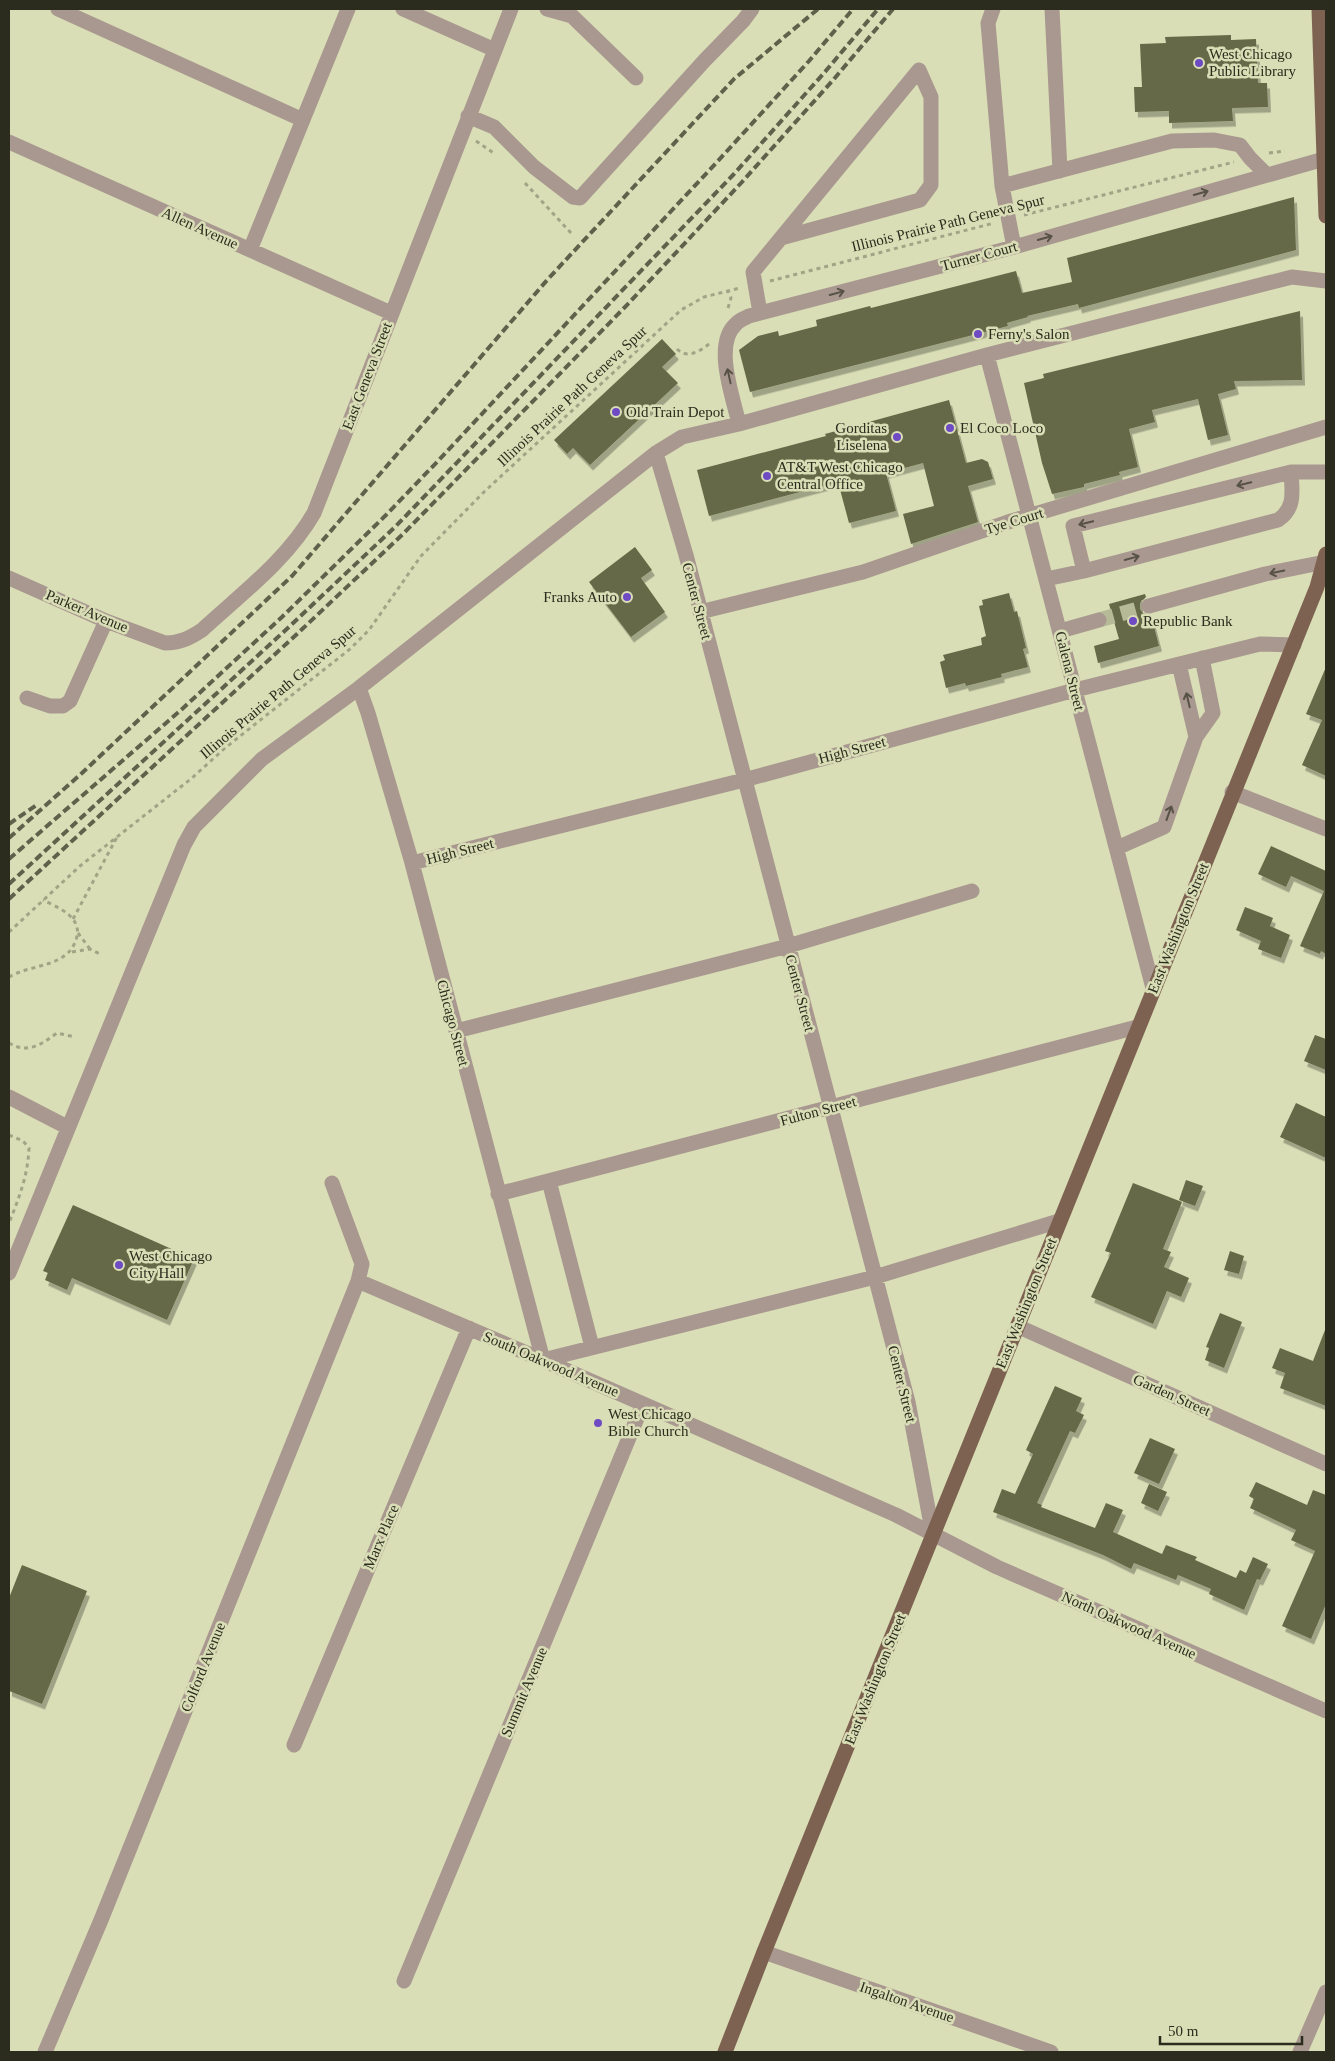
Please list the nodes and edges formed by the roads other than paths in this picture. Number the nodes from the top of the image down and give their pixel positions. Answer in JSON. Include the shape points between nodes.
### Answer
{"nodes":[{"id":1,"x":58,"y":9,"type":"edge"},
{"id":2,"x":348,"y":9,"type":"edge"},
{"id":3,"x":403,"y":9,"type":"edge"},
{"id":4,"x":511,"y":9,"type":"edge"},
{"id":5,"x":547,"y":9,"type":"edge"},
{"id":6,"x":752,"y":9,"type":"edge"},
{"id":7,"x":993,"y":9,"type":"edge"},
{"id":8,"x":1052,"y":9,"type":"edge"},
{"id":9,"x":1319,"y":9,"type":"edge"},
{"id":10,"x":495,"y":50,"type":"junction"},
{"id":11,"x":636,"y":78,"type":"dead end"},
{"id":12,"x":468,"y":116,"type":"junction"},
{"id":13,"x":303,"y":120,"type":"junction"},
{"id":14,"x":9,"y":142,"type":"edge"},
{"id":15,"x":1325,"y":150,"type":"edge"},
{"id":16,"x":1060,"y":170,"type":"junction"},
{"id":17,"x":1267,"y":175,"type":"junction"},
{"id":18,"x":1326,"y":175,"type":"edge"},
{"id":19,"x":1002,"y":186,"type":"junction"},
{"id":20,"x":1326,"y":216,"type":"edge"},
{"id":21,"x":781,"y":238,"type":"junction"},
{"id":22,"x":1014,"y":247,"type":"junction"},
{"id":23,"x":250,"y":250,"type":"junction"},
{"id":24,"x":1326,"y":281,"type":"edge"},
{"id":25,"x":391,"y":313,"type":"junction"},
{"id":26,"x":760,"y":313,"type":"junction"},
{"id":27,"x":987,"y":355,"type":"junction"},
{"id":28,"x":739,"y":424,"type":"junction"},
{"id":29,"x":1326,"y":427,"type":"edge"},
{"id":30,"x":656,"y":453,"type":"junction"},
{"id":31,"x":1291,"y":472,"type":"junction"},
{"id":32,"x":1326,"y":472,"type":"edge"},
{"id":33,"x":1030,"y":516,"type":"junction"},
{"id":34,"x":1326,"y":558,"type":"edge"},
{"id":35,"x":1084,"y":571,"type":"junction"},
{"id":36,"x":9,"y":578,"type":"edge"},
{"id":37,"x":1046,"y":579,"type":"junction"},
{"id":38,"x":1149,"y":606,"type":"tunnel mouth"},
{"id":39,"x":700,"y":612,"type":"junction"},
{"id":40,"x":106,"y":620,"type":"junction"},
{"id":41,"x":1099,"y":620,"type":"tunnel mouth"},
{"id":42,"x":1060,"y":631,"type":"junction"},
{"id":43,"x":165,"y":642,"type":"joint"},
{"id":44,"x":1294,"y":645,"type":"junction"},
{"id":45,"x":1202,"y":658,"type":"junction"},
{"id":46,"x":1179,"y":664,"type":"junction"},
{"id":47,"x":359,"y":688,"type":"junction"},
{"id":48,"x":1075,"y":690,"type":"junction"},
{"id":49,"x":27,"y":698,"type":"dead end"},
{"id":50,"x":1196,"y":737,"type":"junction"},
{"id":51,"x":744,"y":780,"type":"junction"},
{"id":52,"x":1232,"y":792,"type":"junction"},
{"id":53,"x":1326,"y":829,"type":"edge"},
{"id":54,"x":1116,"y":848,"type":"junction"},
{"id":55,"x":412,"y":863,"type":"junction"},
{"id":56,"x":972,"y":891,"type":"dead end"},
{"id":57,"x":788,"y":946,"type":"junction"},
{"id":58,"x":1154,"y":988,"type":"junction"},
{"id":59,"x":1137,"y":1028,"type":"junction"},
{"id":60,"x":456,"y":1031,"type":"junction"},
{"id":61,"x":9,"y":1097,"type":"edge"},
{"id":62,"x":830,"y":1108,"type":"junction"},
{"id":63,"x":67,"y":1127,"type":"junction"},
{"id":64,"x":549,"y":1181,"type":"junction"},
{"id":65,"x":332,"y":1183,"type":"dead end"},
{"id":66,"x":498,"y":1194,"type":"junction"},
{"id":67,"x":1059,"y":1221,"type":"junction"},
{"id":68,"x":9,"y":1273,"type":"edge"},
{"id":69,"x":874,"y":1277,"type":"junction"},
{"id":70,"x":358,"y":1281,"type":"junction"},
{"id":71,"x":1017,"y":1326,"type":"junction"},
{"id":72,"x":469,"y":1328,"type":"junction"},
{"id":73,"x":592,"y":1347,"type":"junction"},
{"id":74,"x":543,"y":1360,"type":"junction"},
{"id":75,"x":643,"y":1404,"type":"junction"},
{"id":76,"x":1326,"y":1464,"type":"edge"},
{"id":77,"x":933,"y":1535,"type":"junction"},
{"id":78,"x":1326,"y":1711,"type":"edge"},
{"id":79,"x":294,"y":1745,"type":"dead end"},
{"id":80,"x":764,"y":1952,"type":"junction"},
{"id":81,"x":404,"y":1980,"type":"dead end"},
{"id":82,"x":1326,"y":1992,"type":"edge"},
{"id":83,"x":45,"y":2052,"type":"edge"},
{"id":84,"x":725,"y":2052,"type":"edge"},
{"id":85,"x":1051,"y":2052,"type":"edge"},
{"id":86,"x":1300,"y":2052,"type":"edge"}],
"edges":[{"from":1,"to":13,"type":"street"},
{"from":2,"to":13,"type":"street"},
{"from":3,"to":10,"type":"street"},
{"from":4,"to":10,"type":"street","name":"East Geneva Street"},
{"from":5,"to":11,"type":"street","via":[[572,16]]},
{"from":6,"to":12,"type":"street","via":[[580,198],[573,197],[534,167],[494,127]]},
{"from":7,"to":19,"type":"street","via":[[988,23]]},
{"from":8,"to":16,"type":"street"},
{"from":9,"to":15,"type":"main road"},
{"from":10,"to":12,"type":"street","name":"East Geneva Street"},
{"from":12,"to":25,"type":"street","name":"East Geneva Street"},
{"from":13,"to":23,"type":"street"},
{"from":14,"to":23,"type":"street","name":"Allen Avenue"},
{"from":15,"to":17,"type":"street","name":"Turner Court"},
{"from":15,"to":18,"type":"main road"},
{"from":16,"to":17,"type":"street","via":[[1172,141],[1214,140],[1240,144]]},
{"from":16,"to":19,"type":"street"},
{"from":22,"to":17,"type":"street","name":"Turner Court","one_way":true},
{"from":18,"to":20,"type":"main road"},
{"from":19,"to":22,"type":"street"},
{"from":21,"to":21,"type":"street","via":[[799,215],[919,70],[931,97],[931,185],[920,200]]},
{"from":21,"to":26,"type":"street","via":[[753,272]]},
{"from":26,"to":22,"type":"street","name":"Turner Court","one_way":true},
{"from":23,"to":25,"type":"street","name":"Allen Avenue"},
{"from":24,"to":27,"type":"street","via":[[1292,277]]},
{"from":25,"to":43,"type":"street","name":"East Geneva Street","via":[[314,513],[304,531],[289,550],[202,630],[182,641]]},
{"from":28,"to":26,"type":"street","name":"Turner Court","one_way":true,"via":[[724,354],[725,345],[735,324]]},
{"from":27,"to":28,"type":"street"},
{"from":27,"to":33,"type":"street","name":"Galena Street"},
{"from":28,"to":30,"type":"street","via":[[682,438]]},
{"from":29,"to":33,"type":"street","name":"Tye Court"},
{"from":30,"to":39,"type":"street","name":"Center Street"},
{"from":30,"to":47,"type":"street"},
{"from":31,"to":32,"type":"street"},
{"from":35,"to":31,"type":"street","one_way":true,"via":[[1278,520],[1292,503]]},
{"from":31,"to":35,"type":"street","one_way":true,"via":[[1073,526]]},
{"from":33,"to":37,"type":"street","name":"Galena Street"},
{"from":33,"to":39,"type":"street","name":"Tye Court","via":[[863,572]]},
{"from":34,"to":38,"type":"street","one_way":true},
{"from":34,"to":44,"type":"main road","name":"East Washington Street"},
{"from":35,"to":37,"type":"street"},
{"from":36,"to":40,"type":"street","name":"Parker Avenue"},
{"from":37,"to":42,"type":"street","name":"Galena Street"},
{"from":39,"to":51,"type":"street","name":"Center Street"},
{"from":40,"to":43,"type":"street","name":"Parker Avenue"},
{"from":40,"to":49,"type":"street","via":[[70,701],[63,706],[50,706]]},
{"from":41,"to":42,"type":"street"},
{"from":42,"to":48,"type":"street","name":"Galena Street"},
{"from":44,"to":45,"type":"street","name":"High Street","via":[[1260,644]]},
{"from":44,"to":52,"type":"main road","name":"East Washington Street"},
{"from":45,"to":46,"type":"street","name":"High Street"},
{"from":45,"to":50,"type":"street","via":[[1213,713]]},
{"from":46,"to":48,"type":"street","name":"High Street"},
{"from":50,"to":46,"type":"street","one_way":true},
{"from":47,"to":55,"type":"street","name":"Chicago Street"},
{"from":47,"to":63,"type":"street","via":[[262,759],[194,827]]},
{"from":48,"to":51,"type":"street","name":"High Street"},
{"from":48,"to":54,"type":"street","name":"Galena Street"},
{"from":54,"to":50,"type":"street","one_way":true,"via":[[1164,827]]},
{"from":51,"to":55,"type":"street","name":"High Street"},
{"from":51,"to":57,"type":"street","name":"Center Street"},
{"from":52,"to":53,"type":"street"},
{"from":52,"to":58,"type":"main road","name":"East Washington Street"},
{"from":54,"to":58,"type":"street","name":"Galena Street"},
{"from":55,"to":60,"type":"street","name":"Chicago Street"},
{"from":56,"to":57,"type":"street"},
{"from":57,"to":60,"type":"street"},
{"from":57,"to":62,"type":"street","name":"Center Street"},
{"from":58,"to":59,"type":"main road","name":"East Washington Street"},
{"from":59,"to":62,"type":"street","name":"Fulton Street"},
{"from":59,"to":67,"type":"main road","name":"East Washington Street"},
{"from":60,"to":66,"type":"street","name":"Chicago Street"},
{"from":61,"to":63,"type":"street"},
{"from":62,"to":64,"type":"street","name":"Fulton Street"},
{"from":62,"to":69,"type":"street","name":"Center Street"},
{"from":63,"to":68,"type":"street"},
{"from":64,"to":66,"type":"street","name":"Fulton Street"},
{"from":64,"to":73,"type":"street"},
{"from":65,"to":70,"type":"street","name":"Colford Avenue","via":[[362,1264]]},
{"from":66,"to":74,"type":"street","name":"Chicago Street"},
{"from":67,"to":69,"type":"street"},
{"from":67,"to":71,"type":"main road","name":"East Washington Street"},
{"from":69,"to":73,"type":"street"},
{"from":69,"to":77,"type":"street","name":"Center Street","via":[[908,1402]]},
{"from":70,"to":72,"type":"street","name":"South Oakwood Avenue"},
{"from":70,"to":83,"type":"street","name":"Colford Avenue","via":[[102,1920]]},
{"from":71,"to":76,"type":"street","name":"Garden Street"},
{"from":71,"to":77,"type":"main road","name":"East Washington Street"},
{"from":72,"to":74,"type":"street","name":"South Oakwood Avenue"},
{"from":72,"to":79,"type":"street","name":"Marx Place"},
{"from":73,"to":74,"type":"street"},
{"from":74,"to":75,"type":"street","name":"South Oakwood Avenue"},
{"from":75,"to":77,"type":"street","name":"South Oakwood Avenue","via":[[896,1515]]},
{"from":75,"to":81,"type":"street","name":"Summit Avenue"},
{"from":77,"to":78,"type":"street","name":"North Oakwood Avenue","via":[[997,1567]]},
{"from":77,"to":80,"type":"main road","name":"East Washington Street"},
{"from":80,"to":84,"type":"main road","name":"East Washington Street"},
{"from":80,"to":85,"type":"street","name":"Ingalton Avenue"},
{"from":82,"to":86,"type":"street"}]}
